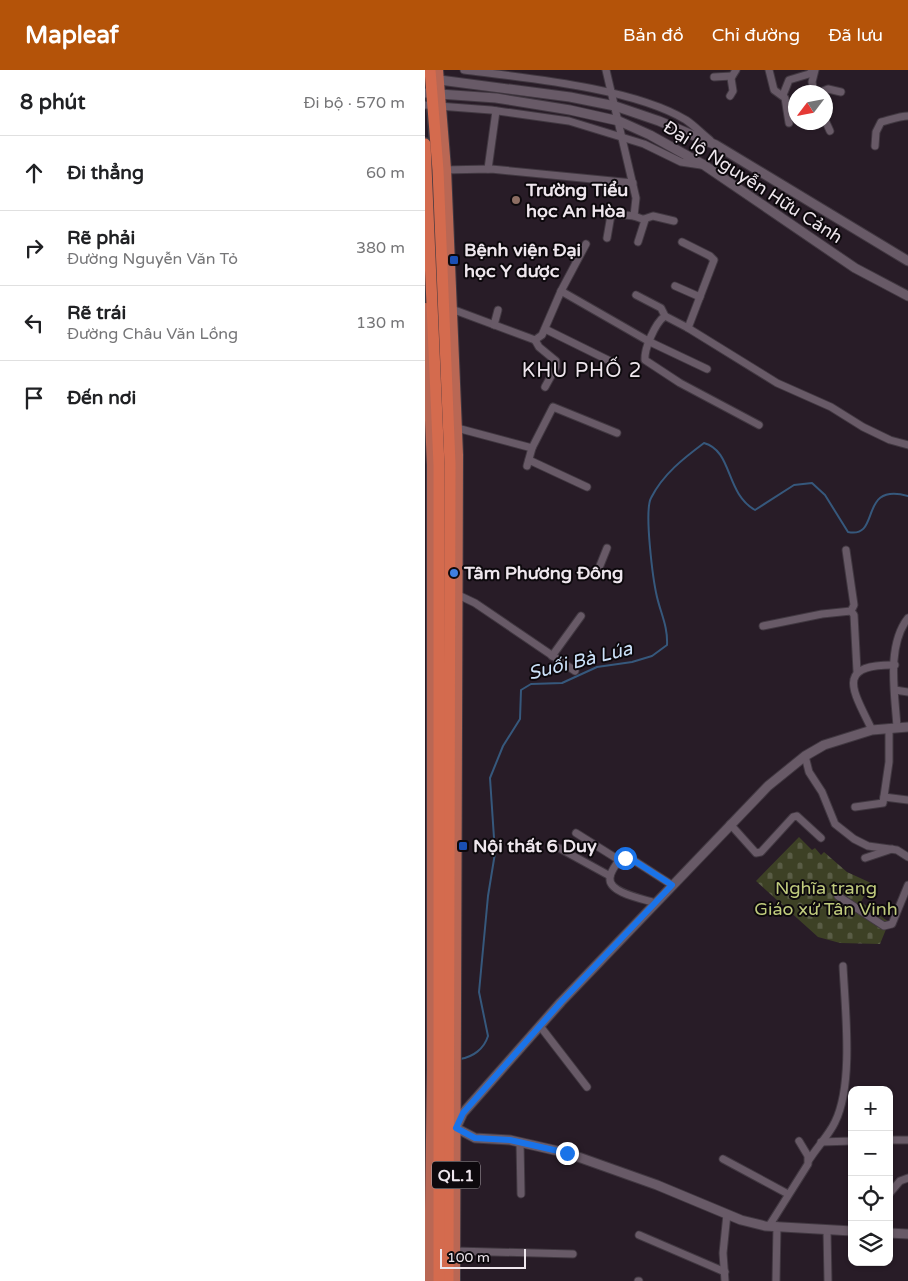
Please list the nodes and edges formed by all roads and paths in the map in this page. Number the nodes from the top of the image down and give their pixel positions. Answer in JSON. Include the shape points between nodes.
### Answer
{"nodes":[{"id":1,"x":464,"y":70,"type":"edge"},
{"id":2,"x":606,"y":70,"type":"edge"},
{"id":3,"x":769,"y":70,"type":"edge"},
{"id":4,"x":814,"y":70,"type":"edge"},
{"id":5,"x":491,"y":72,"type":"edge"},
{"id":6,"x":734,"y":73,"type":"edge"},
{"id":7,"x":432,"y":75,"type":"edge"},
{"id":8,"x":714,"y":77,"type":"dead end"},
{"id":9,"x":813,"y":85,"type":"edge"},
{"id":10,"x":833,"y":90,"type":"edge"},
{"id":11,"x":841,"y":92,"type":"dead end"},
{"id":12,"x":433,"y":93,"type":"edge"},
{"id":13,"x":612,"y":94,"type":"junction"},
{"id":14,"x":783,"y":95,"type":"junction"},
{"id":15,"x":730,"y":96,"type":"dead end"},
{"id":16,"x":433,"y":106,"type":"edge"},
{"id":17,"x":615,"y":106,"type":"junction"},
{"id":18,"x":496,"y":111,"type":"junction"},
{"id":19,"x":908,"y":116,"type":"edge"},
{"id":20,"x":788,"y":118,"type":"edge"},
{"id":21,"x":619,"y":121,"type":"junction"},
{"id":22,"x":622,"y":136,"type":"junction"},
{"id":23,"x":425,"y":144,"type":"edge"},
{"id":24,"x":715,"y":145,"type":"junction"},
{"id":25,"x":875,"y":146,"type":"dead end"},
{"id":26,"x":704,"y":165,"type":"junction"},
{"id":27,"x":488,"y":169,"type":"junction"},
{"id":28,"x":442,"y":170,"type":"junction"},
{"id":29,"x":633,"y":183,"type":"junction"},
{"id":30,"x":634,"y":216,"type":"junction"},
{"id":31,"x":644,"y":219,"type":"junction"},
{"id":32,"x":674,"y":221,"type":"dead end"},
{"id":33,"x":607,"y":238,"type":"dead end"},
{"id":34,"x":638,"y":242,"type":"dead end"},
{"id":35,"x":682,"y":242,"type":"dead end"},
{"id":36,"x":586,"y":244,"type":"dead end"},
{"id":37,"x":908,"y":260,"type":"edge"},
{"id":38,"x":675,"y":286,"type":"dead end"},
{"id":39,"x":561,"y":291,"type":"junction"},
{"id":40,"x":636,"y":295,"type":"dead end"},
{"id":41,"x":908,"y":296,"type":"edge"},
{"id":42,"x":700,"y":297,"type":"junction"},
{"id":43,"x":447,"y":307,"type":"junction"},
{"id":44,"x":425,"y":308,"type":"edge"},
{"id":45,"x":498,"y":310,"type":"dead end"},
{"id":46,"x":665,"y":316,"type":"junction"},
{"id":47,"x":494,"y":325,"type":"junction"},
{"id":48,"x":428,"y":328,"type":"edge"},
{"id":49,"x":688,"y":328,"type":"junction"},
{"id":50,"x":545,"y":329,"type":"junction"},
{"id":51,"x":535,"y":340,"type":"junction"},
{"id":52,"x":650,"y":342,"type":"junction"},
{"id":53,"x":612,"y":362,"type":"dead end"},
{"id":54,"x":707,"y":370,"type":"dead end"},
{"id":55,"x":545,"y":387,"type":"dead end"},
{"id":56,"x":759,"y":425,"type":"dead end"},
{"id":57,"x":457,"y":428,"type":"junction"},
{"id":58,"x":617,"y":433,"type":"dead end"},
{"id":59,"x":908,"y":445,"type":"edge"},
{"id":60,"x":532,"y":448,"type":"junction"},
{"id":61,"x":441,"y":465,"type":"edge"},
{"id":62,"x":587,"y":487,"type":"dead end"},
{"id":63,"x":607,"y":548,"type":"dead end"},
{"id":64,"x":846,"y":550,"type":"dead end"},
{"id":65,"x":597,"y":573,"type":"dead end"},
{"id":66,"x":454,"y":593,"type":"junction"},
{"id":67,"x":432,"y":605,"type":"edge"},
{"id":68,"x":851,"y":611,"type":"junction"},
{"id":69,"x":581,"y":616,"type":"dead end"},
{"id":70,"x":908,"y":618,"type":"edge"},
{"id":71,"x":763,"y":626,"type":"dead end"},
{"id":72,"x":552,"y":656,"type":"junction"},
{"id":73,"x":895,"y":665,"type":"junction"},
{"id":74,"x":575,"y":671,"type":"dead end"},
{"id":75,"x":857,"y":672,"type":"junction"},
{"id":76,"x":895,"y":690,"type":"junction"},
{"id":77,"x":908,"y":692,"type":"edge"},
{"id":78,"x":908,"y":727,"type":"edge"},
{"id":79,"x":893,"y":728,"type":"junction"},
{"id":80,"x":872,"y":730,"type":"junction"},
{"id":81,"x":432,"y":742,"type":"edge"},
{"id":82,"x":805,"y":756,"type":"junction"},
{"id":83,"x":884,"y":797,"type":"junction"},
{"id":84,"x":908,"y":800,"type":"edge"},
{"id":85,"x":855,"y":807,"type":"dead end"},
{"id":86,"x":730,"y":824,"type":"junction"},
{"id":87,"x":575,"y":833,"type":"dead end"},
{"id":88,"x":821,"y":838,"type":"dead end"},
{"id":89,"x":559,"y":848,"type":"dead end"},
{"id":90,"x":892,"y":849,"type":"junction"},
{"id":91,"x":865,"y":858,"type":"dead end"},
{"id":92,"x":908,"y":858,"type":"edge"},
{"id":93,"x":619,"y":860,"type":"junction"},
{"id":94,"x":610,"y":876,"type":"junction"},
{"id":95,"x":432,"y":878,"type":"edge"},
{"id":96,"x":908,"y":884,"type":"edge"},
{"id":97,"x":672,"y":885,"type":"junction"},
{"id":98,"x":838,"y":896,"type":"dead end"},
{"id":99,"x":656,"y":903,"type":"junction"},
{"id":100,"x":843,"y":966,"type":"dead end"},
{"id":101,"x":440,"y":1015,"type":"edge"},
{"id":102,"x":540,"y":1026,"type":"junction"},
{"id":103,"x":444,"y":1054,"type":"junction"},
{"id":104,"x":444,"y":1069,"type":"junction"},
{"id":105,"x":587,"y":1087,"type":"dead end"},
{"id":106,"x":438,"y":1127,"type":"edge"},
{"id":107,"x":893,"y":1140,"type":"edge"},
{"id":108,"x":908,"y":1140,"type":"edge"},
{"id":109,"x":799,"y":1141,"type":"dead end"},
{"id":110,"x":848,"y":1141,"type":"edge"},
{"id":111,"x":520,"y":1142,"type":"junction"},
{"id":112,"x":821,"y":1142,"type":"junction"},
{"id":113,"x":723,"y":1159,"type":"dead end"},
{"id":114,"x":809,"y":1160,"type":"junction"},
{"id":115,"x":908,"y":1178,"type":"edge"},
{"id":116,"x":427,"y":1180,"type":"edge"},
{"id":117,"x":893,"y":1189,"type":"edge"},
{"id":118,"x":521,"y":1194,"type":"dead end"},
{"id":119,"x":788,"y":1194,"type":"junction"},
{"id":120,"x":727,"y":1214,"type":"junction"},
{"id":121,"x":773,"y":1226,"type":"junction"},
{"id":122,"x":827,"y":1230,"type":"junction"},
{"id":123,"x":848,"y":1231,"type":"edge"},
{"id":124,"x":893,"y":1233,"type":"edge"},
{"id":125,"x":908,"y":1234,"type":"edge"},
{"id":126,"x":639,"y":1235,"type":"dead end"},
{"id":127,"x":455,"y":1251,"type":"junction"},
{"id":128,"x":573,"y":1254,"type":"dead end"},
{"id":129,"x":725,"y":1272,"type":"junction"},
{"id":130,"x":429,"y":1281,"type":"edge"},
{"id":131,"x":439,"y":1281,"type":"edge"},
{"id":132,"x":448,"y":1281,"type":"edge"},
{"id":133,"x":455,"y":1281,"type":"edge"},
{"id":134,"x":725,"y":1281,"type":"edge"},
{"id":135,"x":776,"y":1281,"type":"edge"},
{"id":136,"x":828,"y":1281,"type":"edge"}],
"edges":[{"from":1,"to":5,"type":"street"},
{"from":2,"to":13,"type":"street"},
{"from":3,"to":14,"type":"street","via":[[774,90]]},
{"from":4,"to":9,"type":"street"},
{"from":4,"to":14,"type":"street","via":[[789,80]]},
{"from":5,"to":13,"type":"street"},
{"from":6,"to":8,"type":"street"},
{"from":6,"to":15,"type":"street"},
{"from":7,"to":12,"type":"highway","number":"QL.1"},
{"from":7,"to":17,"type":"street","name":"Đại lộ Nguyễn Hữu Cảnh"},
{"from":10,"to":11,"type":"street"},
{"from":12,"to":16,"type":"highway","number":"QL.1"},
{"from":12,"to":21,"type":"street","name":"Đại lộ Nguyễn Hữu Cảnh","via":[[514,101]]},
{"from":13,"to":17,"type":"street"},
{"from":13,"to":24,"type":"street","via":[[687,121]]},
{"from":14,"to":20,"type":"street"},
{"from":16,"to":18,"type":"street"},
{"from":16,"to":28,"type":"highway","number":"QL.1"},
{"from":17,"to":21,"type":"street"},
{"from":17,"to":24,"type":"street","name":"Đại lộ Nguyễn Hữu Cảnh"},
{"from":18,"to":22,"type":"street","via":[[569,121]]},
{"from":18,"to":27,"type":"street"},
{"from":19,"to":25,"type":"street","via":[[881,122]]},
{"from":21,"to":22,"type":"street"},
{"from":21,"to":26,"type":"street","name":"Đại lộ Nguyễn Hữu Cảnh"},
{"from":22,"to":26,"type":"street","via":[[681,162]]},
{"from":22,"to":29,"type":"street"},
{"from":23,"to":48,"type":"highway","number":"QL.1"},
{"from":24,"to":37,"type":"street","name":"Đại lộ Nguyễn Hữu Cảnh"},
{"from":26,"to":41,"type":"street","name":"Đại lộ Nguyễn Hữu Cảnh","via":[[855,268]]},
{"from":27,"to":28,"type":"street"},
{"from":27,"to":29,"type":"street"},
{"from":28,"to":43,"type":"highway","number":"QL.1"},
{"from":29,"to":30,"type":"street","via":[[637,198]]},
{"from":30,"to":31,"type":"street"},
{"from":30,"to":33,"type":"street","via":[[613,214]]},
{"from":31,"to":32,"type":"street","via":[[653,216]]},
{"from":31,"to":34,"type":"street"},
{"from":35,"to":42,"type":"street","via":[[714,260]]},
{"from":36,"to":39,"type":"street"},
{"from":38,"to":42,"type":"street"},
{"from":39,"to":50,"type":"street"},
{"from":39,"to":52,"type":"street"},
{"from":40,"to":46,"type":"street","via":[[661,308]]},
{"from":42,"to":49,"type":"street"},
{"from":43,"to":47,"type":"street"},
{"from":43,"to":57,"type":"main road","number":"QL.1"},
{"from":43,"to":61,"type":"highway","number":"QL.1"},
{"from":44,"to":48,"type":"main road","number":"QL.1"},
{"from":45,"to":47,"type":"street"},
{"from":46,"to":49,"type":"street"},
{"from":46,"to":52,"type":"street"},
{"from":47,"to":51,"type":"street"},
{"from":48,"to":61,"type":"highway","number":"QL.1"},
{"from":49,"to":59,"type":"street","via":[[777,383],[831,407],[870,430]]},
{"from":50,"to":51,"type":"street"},
{"from":50,"to":53,"type":"street"},
{"from":51,"to":55,"type":"street","via":[[557,363]]},
{"from":52,"to":54,"type":"street"},
{"from":52,"to":56,"type":"street","via":[[644,359],[647,363]]},
{"from":57,"to":60,"type":"street"},
{"from":57,"to":61,"type":"main road","number":"QL.1"},
{"from":58,"to":60,"type":"street","via":[[553,407]]},
{"from":60,"to":62,"type":"street","via":[[528,463]]},
{"from":61,"to":66,"type":"highway","number":"QL.1"},
{"from":61,"to":67,"type":"highway","number":"QL.1"},
{"from":63,"to":65,"type":"street"},
{"from":64,"to":68,"type":"street","via":[[854,605]]},
{"from":66,"to":72,"type":"street","via":[[475,603]]},
{"from":66,"to":101,"type":"highway","number":"QL.1","via":[[453,791]]},
{"from":67,"to":81,"type":"highway","number":"QL.1"},
{"from":68,"to":71,"type":"street"},
{"from":68,"to":75,"type":"street","via":[[854,615]]},
{"from":69,"to":72,"type":"street"},
{"from":70,"to":73,"type":"street","via":[[900,632]]},
{"from":72,"to":74,"type":"street"},
{"from":73,"to":75,"type":"street","via":[[873,665]]},
{"from":73,"to":76,"type":"street"},
{"from":75,"to":80,"type":"street","via":[[853,685]]},
{"from":76,"to":77,"type":"street"},
{"from":76,"to":79,"type":"street"},
{"from":78,"to":79,"type":"street"},
{"from":79,"to":80,"type":"street"},
{"from":79,"to":83,"type":"street"},
{"from":80,"to":82,"type":"street","via":[[839,739]]},
{"from":81,"to":95,"type":"highway","number":"QL.1"},
{"from":82,"to":86,"type":"street","via":[[768,786]]},
{"from":82,"to":90,"type":"street","via":[[809,772],[822,792],[835,824],[868,846]]},
{"from":83,"to":84,"type":"street"},
{"from":83,"to":85,"type":"street","via":[[881,804]]},
{"from":86,"to":88,"type":"street","via":[[756,853],[761,852],[797,816]]},
{"from":86,"to":97,"type":"street"},
{"from":87,"to":93,"type":"street"},
{"from":89,"to":94,"type":"street"},
{"from":90,"to":91,"type":"street"},
{"from":90,"to":92,"type":"street"},
{"from":93,"to":94,"type":"street"},
{"from":93,"to":97,"type":"street","via":[[630,858]]},
{"from":94,"to":99,"type":"street","via":[[617,891]]},
{"from":95,"to":101,"type":"highway","number":"QL.1"},
{"from":96,"to":98,"type":"street","via":[[892,924],[888,926]]},
{"from":97,"to":99,"type":"street"},
{"from":99,"to":102,"type":"street"},
{"from":100,"to":112,"type":"street","via":[[847,1054],[841,1104],[835,1123]]},
{"from":101,"to":103,"type":"highway","number":"QL.1"},
{"from":101,"to":103,"type":"main road","number":"QL.1"},
{"from":102,"to":105,"type":"street"},
{"from":102,"to":106,"type":"street","via":[[463,1113]]},
{"from":103,"to":104,"type":"highway","number":"QL.1"},
{"from":103,"to":104,"type":"main road","number":"QL.1"},
{"from":104,"to":106,"type":"highway","number":"QL.1"},
{"from":104,"to":106,"type":"main road","number":"QL.1"},
{"from":106,"to":111,"type":"street","via":[[475,1138]]},
{"from":106,"to":116,"type":"main road","number":"QL.1"},
{"from":106,"to":127,"type":"main road","number":"QL.1"},
{"from":106,"to":131,"type":"highway","number":"QL.1"},
{"from":106,"to":132,"type":"highway","number":"QL.1"},
{"from":107,"to":108,"type":"street"},
{"from":109,"to":114,"type":"street"},
{"from":110,"to":112,"type":"street"},
{"from":111,"to":118,"type":"street"},
{"from":111,"to":120,"type":"street","via":[[597,1162]]},
{"from":112,"to":114,"type":"street"},
{"from":113,"to":119,"type":"street"},
{"from":114,"to":119,"type":"street"},
{"from":115,"to":117,"type":"street"},
{"from":116,"to":130,"type":"main road","number":"QL.1"},
{"from":119,"to":121,"type":"street"},
{"from":120,"to":121,"type":"street"},
{"from":120,"to":129,"type":"street","via":[[723,1253]]},
{"from":121,"to":122,"type":"street"},
{"from":121,"to":135,"type":"street"},
{"from":122,"to":123,"type":"street"},
{"from":122,"to":136,"type":"street"},
{"from":124,"to":125,"type":"street"},
{"from":126,"to":129,"type":"street"},
{"from":127,"to":128,"type":"street"},
{"from":127,"to":133,"type":"main road","number":"QL.1"},
{"from":129,"to":134,"type":"street"}]}
